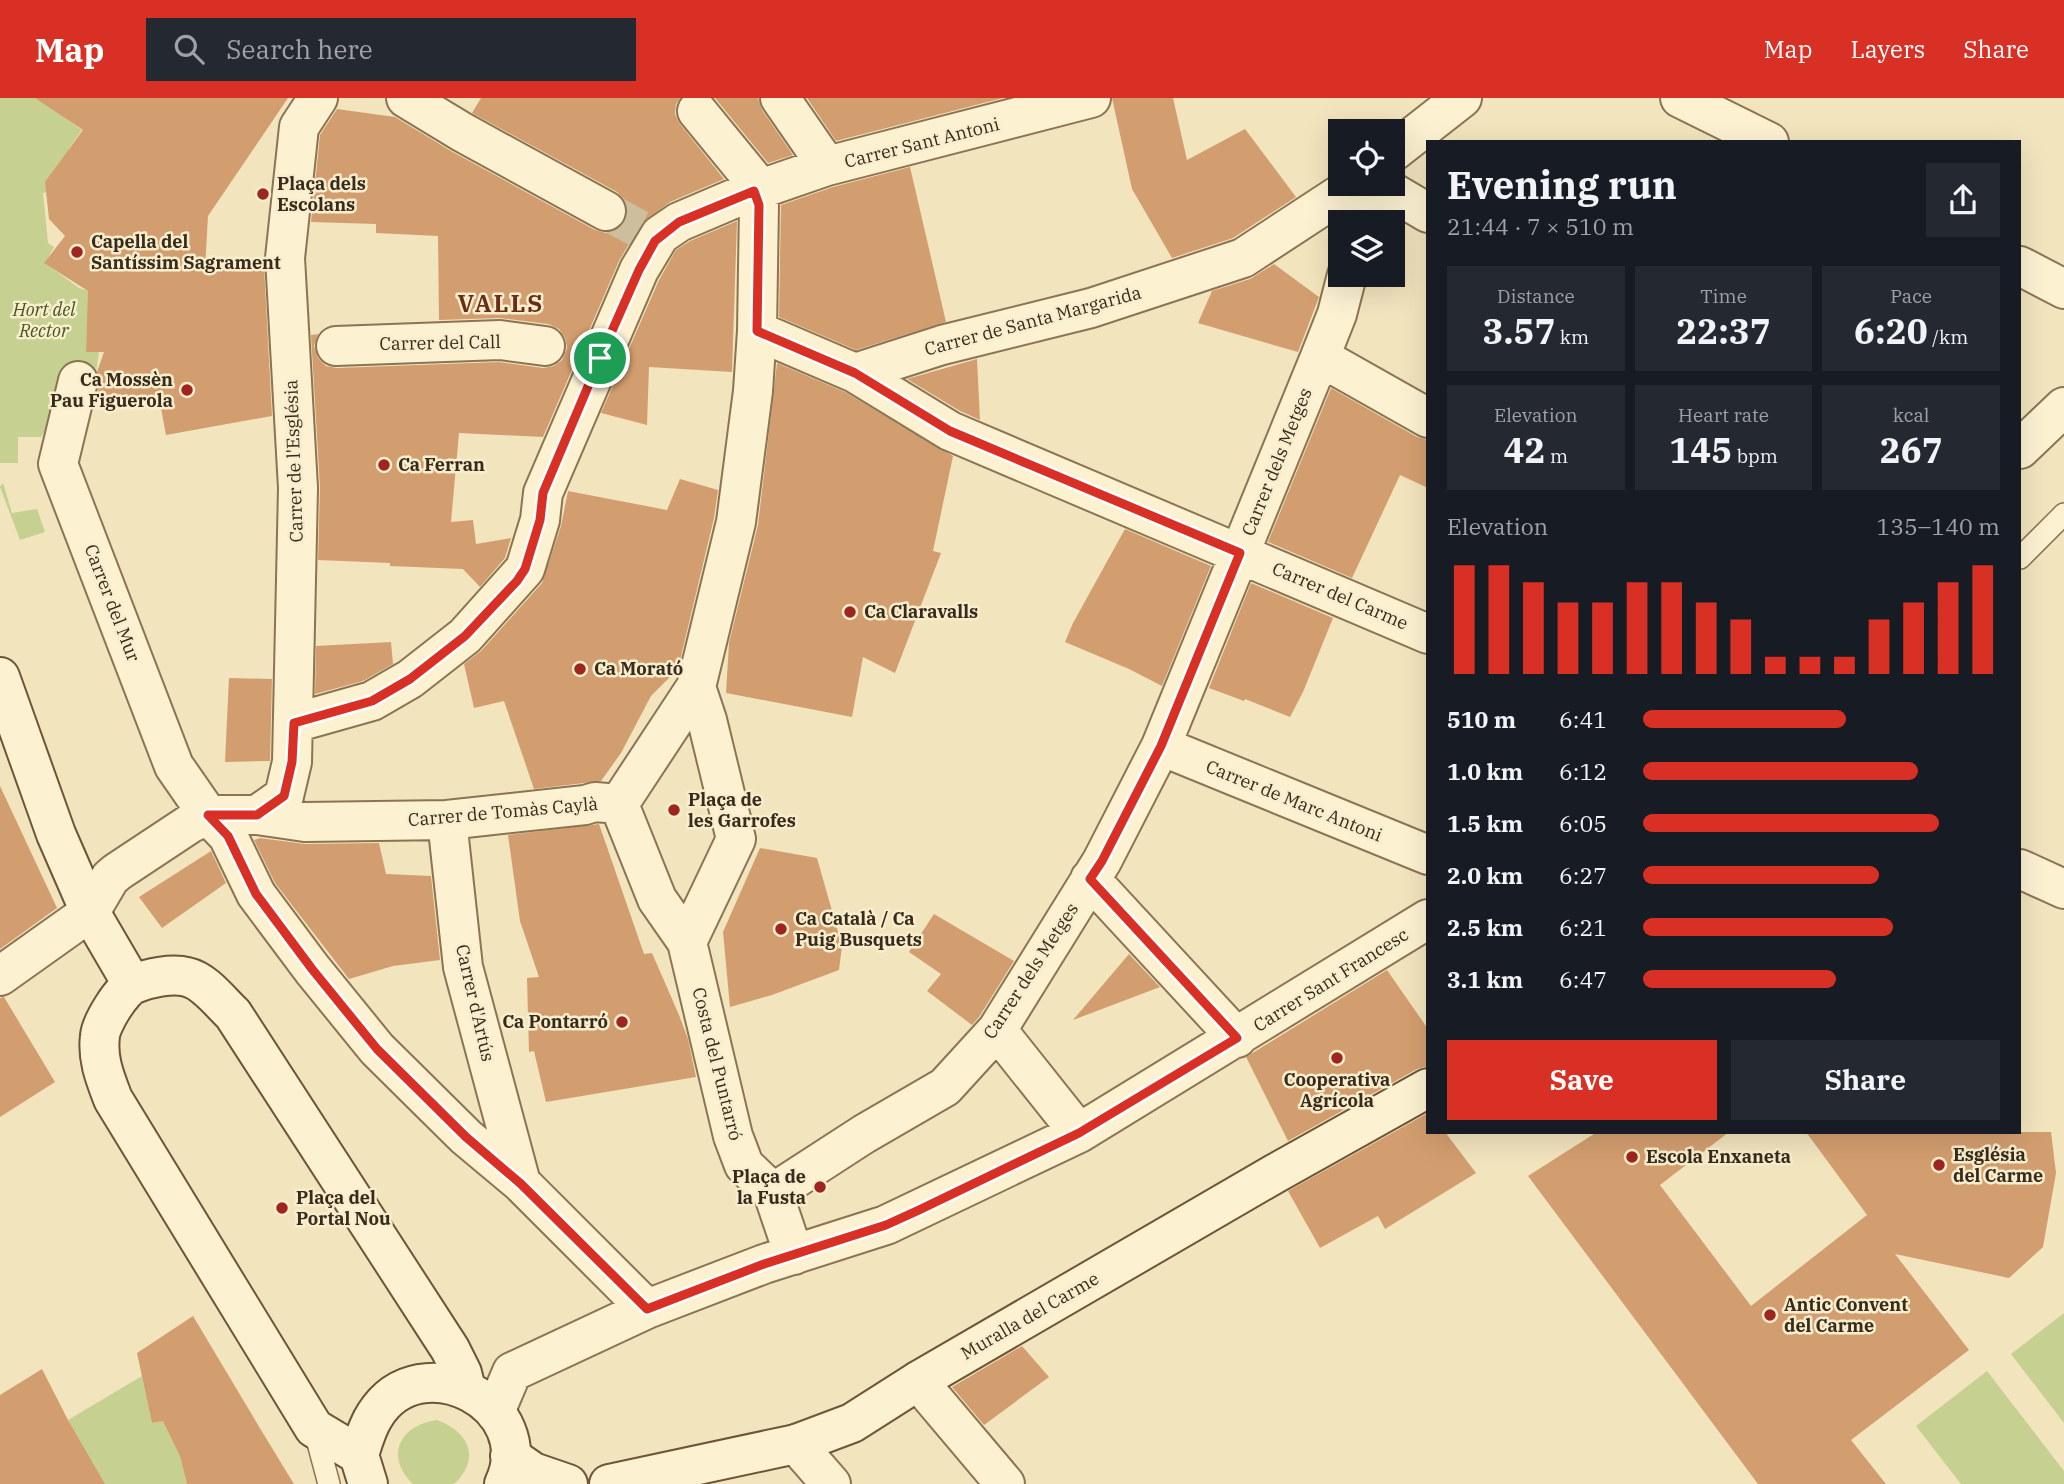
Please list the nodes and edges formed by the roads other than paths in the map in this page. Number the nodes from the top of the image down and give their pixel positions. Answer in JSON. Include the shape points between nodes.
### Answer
{"nodes":[{"id":1,"x":318,"y":98,"type":"edge"},
{"id":2,"x":406,"y":98,"type":"edge"},
{"id":3,"x":780,"y":98,"type":"edge"},
{"id":4,"x":1091,"y":98,"type":"edge"},
{"id":5,"x":1462,"y":98,"type":"edge"},
{"id":6,"x":1679,"y":98,"type":"edge"},
{"id":7,"x":697,"y":111,"type":"dead end"},
{"id":8,"x":1765,"y":140,"type":"edge"},
{"id":9,"x":1405,"y":143,"type":"edge"},
{"id":10,"x":827,"y":166,"type":"junction"},
{"id":11,"x":754,"y":191,"type":"junction"},
{"id":12,"x":1338,"y":196,"type":"edge"},
{"id":13,"x":1399,"y":196,"type":"edge"},
{"id":14,"x":606,"y":211,"type":"tunnel mouth"},
{"id":15,"x":1426,"y":212,"type":"edge"},
{"id":16,"x":2021,"y":267,"type":"edge"},
{"id":17,"x":1345,"y":287,"type":"edge"},
{"id":18,"x":2064,"y":289,"type":"edge"},
{"id":19,"x":757,"y":331,"type":"junction"},
{"id":20,"x":308,"y":348,"type":"junction"},
{"id":21,"x":567,"y":351,"type":"junction"},
{"id":22,"x":1320,"y":357,"type":"junction"},
{"id":23,"x":855,"y":373,"type":"junction"},
{"id":24,"x":78,"y":381,"type":"dead end"},
{"id":25,"x":2064,"y":407,"type":"edge"},
{"id":26,"x":1426,"y":417,"type":"edge"},
{"id":27,"x":2021,"y":448,"type":"edge"},
{"id":28,"x":2064,"y":514,"type":"edge"},
{"id":29,"x":1240,"y":553,"type":"junction"},
{"id":30,"x":2021,"y":557,"type":"edge"},
{"id":31,"x":1426,"y":633,"type":"edge"},
{"id":32,"x":0,"y":677,"type":"edge"},
{"id":33,"x":696,"y":687,"type":"junction"},
{"id":34,"x":294,"y":723,"type":"junction"},
{"id":35,"x":1161,"y":746,"type":"junction"},
{"id":36,"x":619,"y":804,"type":"junction"},
{"id":37,"x":208,"y":815,"type":"junction"},
{"id":38,"x":257,"y":815,"type":"junction"},
{"id":39,"x":447,"y":820,"type":"junction"},
{"id":40,"x":1426,"y":854,"type":"edge"},
{"id":41,"x":2021,"y":869,"type":"edge"},
{"id":42,"x":1090,"y":879,"type":"junction"},
{"id":43,"x":2064,"y":888,"type":"edge"},
{"id":44,"x":90,"y":912,"type":"junction"},
{"id":45,"x":1426,"y":920,"type":"edge"},
{"id":46,"x":687,"y":942,"type":"junction"},
{"id":47,"x":0,"y":976,"type":"edge"},
{"id":48,"x":132,"y":985,"type":"junction"},
{"id":49,"x":997,"y":1030,"type":"junction"},
{"id":50,"x":1237,"y":1038,"type":"junction"},
{"id":51,"x":1426,"y":1089,"type":"edge"},
{"id":52,"x":1079,"y":1133,"type":"junction"},
{"id":53,"x":521,"y":1184,"type":"junction"},
{"id":54,"x":773,"y":1193,"type":"junction"},
{"id":55,"x":794,"y":1255,"type":"junction"},
{"id":56,"x":647,"y":1309,"type":"junction"},
{"id":57,"x":924,"y":1390,"type":"junction"},
{"id":58,"x":480,"y":1400,"type":"junction"},
{"id":59,"x":314,"y":1428,"type":"junction"},
{"id":60,"x":796,"y":1444,"type":"junction"},
{"id":61,"x":363,"y":1470,"type":"edge"},
{"id":62,"x":507,"y":1470,"type":"edge"},
{"id":63,"x":328,"y":1484,"type":"edge"},
{"id":64,"x":335,"y":1484,"type":"edge"},
{"id":65,"x":568,"y":1484,"type":"edge"},
{"id":66,"x":609,"y":1484,"type":"edge"},
{"id":67,"x":831,"y":1484,"type":"edge"},
{"id":68,"x":1006,"y":1484,"type":"edge"}],
"edges":[{"from":1,"to":20,"type":"street","name":"Carrer de l'Església","via":[[299,127],[285,258]]},
{"from":2,"to":14,"type":"street"},
{"from":3,"to":10,"type":"street"},
{"from":4,"to":10,"type":"street","name":"Carrer Sant Antoni"},
{"from":5,"to":9,"type":"street"},
{"from":6,"to":8,"type":"street"},
{"from":7,"to":11,"type":"street","via":[[751,177]]},
{"from":10,"to":11,"type":"street","name":"Carrer Sant Antoni"},
{"from":11,"to":19,"type":"street","via":[[759,205]]},
{"from":11,"to":21,"type":"street","name":"Carrer Sant Antoni","via":[[651,237],[639,270]]},
{"from":12,"to":23,"type":"street","name":"Carrer de Santa Margarida","via":[[1243,258],[1091,308],[942,345]]},
{"from":13,"to":15,"type":"street"},
{"from":16,"to":18,"type":"street"},
{"from":17,"to":22,"type":"street","name":"Carrer dels Metges"},
{"from":19,"to":23,"type":"street","name":"Carrer del Carme"},
{"from":19,"to":33,"type":"street","via":[[736,522]]},
{"from":20,"to":21,"type":"street","name":"Carrer del Call","via":[[499,340]]},
{"from":20,"to":34,"type":"street","name":"Carrer de l'Església","via":[[298,488]]},
{"from":21,"to":34,"type":"street","via":[[540,520],[517,581],[465,636],[410,679],[372,701]]},
{"from":22,"to":26,"type":"street"},
{"from":22,"to":29,"type":"street","name":"Carrer dels Metges"},
{"from":23,"to":29,"type":"street","name":"Carrer del Carme","via":[[950,431]]},
{"from":24,"to":37,"type":"street","name":"Carrer del Mur","via":[[58,464],[174,766]]},
{"from":25,"to":27,"type":"street"},
{"from":28,"to":30,"type":"lane"},
{"from":29,"to":31,"type":"street","name":"Carrer del Carme"},
{"from":29,"to":35,"type":"street","name":"Carrer dels Metges"},
{"from":32,"to":44,"type":"street","via":[[56,834]]},
{"from":33,"to":36,"type":"street"},
{"from":33,"to":46,"type":"street","via":[[736,839]]},
{"from":34,"to":38,"type":"street","name":"Carrer de l'Església","via":[[284,796]]},
{"from":35,"to":40,"type":"street","name":"Carrer de Marc Antoni"},
{"from":35,"to":42,"type":"street","name":"Carrer dels Metges"},
{"from":36,"to":39,"type":"street","name":"Carrer de Tomàs Caylà","via":[[595,802]]},
{"from":36,"to":46,"type":"street","via":[[657,899]]},
{"from":37,"to":38,"type":"street","name":"Carrer de Tomàs Caylà"},
{"from":37,"to":44,"type":"street","name":"Carrer de Tomàs Caylà","via":[[110,878]]},
{"from":37,"to":53,"type":"street","name":"Carrer del Mur","via":[[228,836],[256,894],[377,1049]]},
{"from":38,"to":39,"type":"street","name":"Carrer de Tomàs Caylà","via":[[305,822]]},
{"from":39,"to":53,"type":"street","name":"Carrer d'Artús","via":[[463,967]]},
{"from":41,"to":43,"type":"street"},
{"from":42,"to":49,"type":"street","name":"Carrer dels Metges"},
{"from":42,"to":50,"type":"street"},
{"from":44,"to":47,"type":"street"},
{"from":44,"to":48,"type":"street"},
{"from":45,"to":50,"type":"street","name":"Carrer Sant Francesc"},
{"from":46,"to":54,"type":"street","name":"Costa del Puntarró","via":[[733,1136],[744,1164]]},
{"from":48,"to":58,"type":"street","via":[[187,977],[202,984],[233,1014]]},
{"from":48,"to":59,"type":"street","via":[[111,1009],[100,1034],[100,1065],[113,1098]]},
{"from":49,"to":52,"type":"street"},
{"from":49,"to":54,"type":"street","name":"Carrer dels Metges","via":[[945,1087]]},
{"from":50,"to":52,"type":"street","name":"Carrer Sant Francesc"},
{"from":51,"to":57,"type":"street","name":"Muralla del Carme","via":[[1276,1173]]},
{"from":52,"to":55,"type":"street","name":"Carrer Sant Francesc","via":[[886,1225]]},
{"from":53,"to":56,"type":"street","name":"Carrer del Mur"},
{"from":54,"to":55,"type":"street","name":"Costa del Puntarró"},
{"from":55,"to":56,"type":"street","name":"Carrer Sant Francesc"},
{"from":56,"to":58,"type":"street","name":"Carrer Sant Francesc","via":[[512,1372]]},
{"from":57,"to":60,"type":"street","name":"Muralla del Carme"},
{"from":57,"to":68,"type":"street"},
{"from":58,"to":61,"type":"street","via":[[441,1383],[416,1385],[393,1396],[375,1414]]},
{"from":58,"to":62,"type":"street","via":[[506,1433]]},
{"from":59,"to":61,"type":"street"},
{"from":59,"to":63,"type":"lane"},
{"from":60,"to":66,"type":"street","name":"Muralla del Carme"},
{"from":60,"to":67,"type":"street"},
{"from":61,"to":64,"type":"lane"},
{"from":62,"to":65,"type":"street","via":[[533,1472]]}]}
